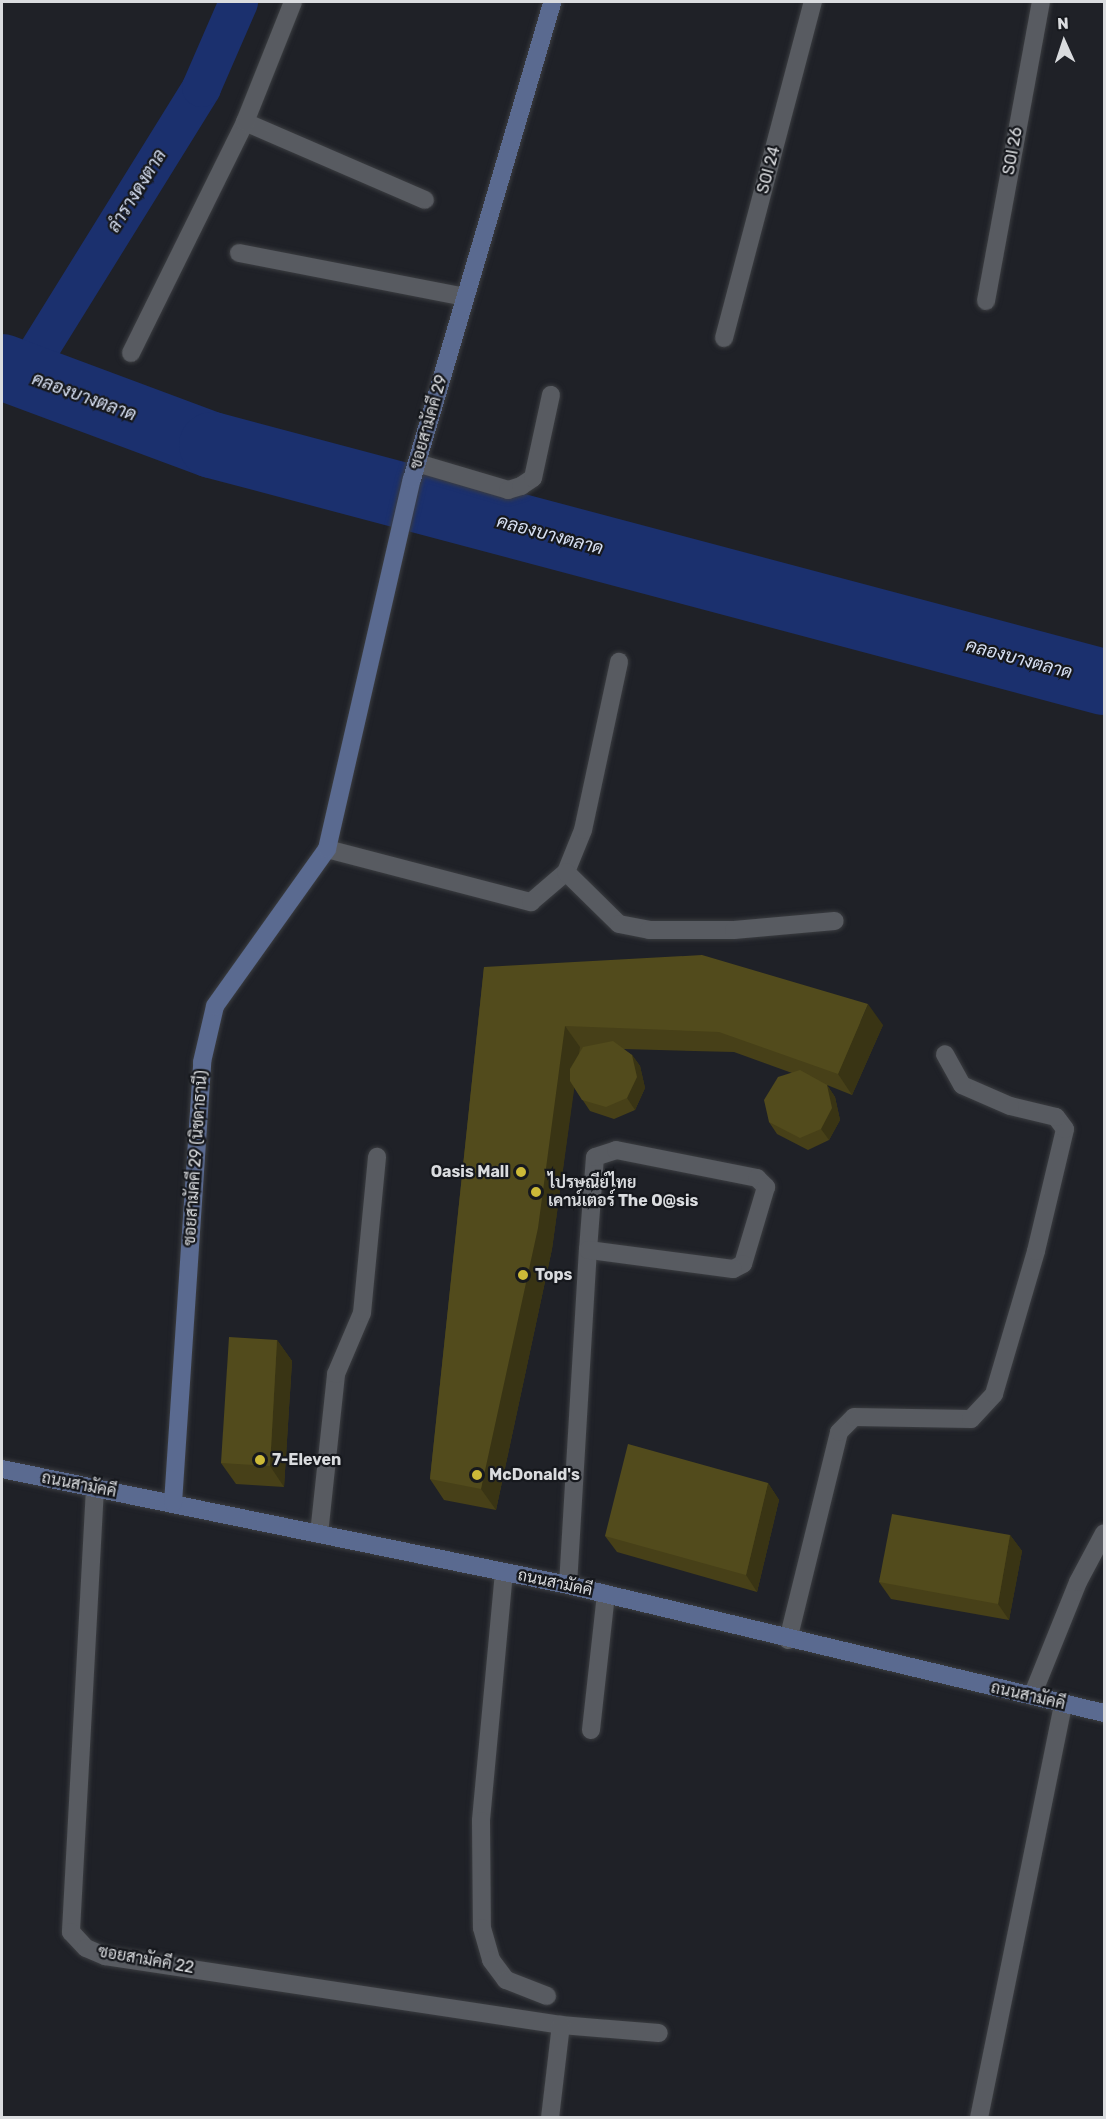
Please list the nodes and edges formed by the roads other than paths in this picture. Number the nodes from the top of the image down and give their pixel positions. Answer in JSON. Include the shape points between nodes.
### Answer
{"nodes":[{"id":1,"x":293,"y":2,"type":"edge"},
{"id":2,"x":552,"y":2,"type":"edge"},
{"id":3,"x":813,"y":2,"type":"edge"},
{"id":4,"x":1041,"y":2,"type":"edge"},
{"id":5,"x":245,"y":122,"type":"junction"},
{"id":6,"x":425,"y":200,"type":"dead end"},
{"id":7,"x":239,"y":253,"type":"dead end"},
{"id":8,"x":465,"y":297,"type":"junction"},
{"id":9,"x":986,"y":301,"type":"dead end"},
{"id":10,"x":724,"y":338,"type":"dead end"},
{"id":11,"x":131,"y":352,"type":"dead end"},
{"id":12,"x":551,"y":395,"type":"dead end"},
{"id":13,"x":414,"y":471,"type":"junction"},
{"id":14,"x":619,"y":662,"type":"dead end"},
{"id":15,"x":327,"y":849,"type":"junction"},
{"id":16,"x":566,"y":872,"type":"junction"},
{"id":17,"x":835,"y":921,"type":"dead end"},
{"id":18,"x":945,"y":1054,"type":"dead end"},
{"id":19,"x":377,"y":1157,"type":"dead end"},
{"id":20,"x":588,"y":1251,"type":"junction"},
{"id":21,"x":2,"y":1469,"type":"edge"},
{"id":22,"x":95,"y":1488,"type":"junction"},
{"id":23,"x":173,"y":1503,"type":"junction"},
{"id":24,"x":1104,"y":1533,"type":"edge"},
{"id":25,"x":319,"y":1534,"type":"junction"},
{"id":26,"x":504,"y":1572,"type":"junction"},
{"id":27,"x":568,"y":1585,"type":"junction"},
{"id":28,"x":606,"y":1594,"type":"junction"},
{"id":29,"x":788,"y":1640,"type":"junction"},
{"id":30,"x":1032,"y":1696,"type":"junction"},
{"id":31,"x":1063,"y":1704,"type":"junction"},
{"id":32,"x":1104,"y":1713,"type":"edge"},
{"id":33,"x":591,"y":1730,"type":"dead end"},
{"id":34,"x":547,"y":1996,"type":"dead end"},
{"id":35,"x":561,"y":2025,"type":"junction"},
{"id":36,"x":659,"y":2033,"type":"dead end"},
{"id":37,"x":550,"y":2118,"type":"edge"},
{"id":38,"x":979,"y":2118,"type":"edge"}],
"edges":[{"from":1,"to":5,"type":"street"},
{"from":2,"to":8,"type":"street","name":"ซอยสามัคคี 29"},
{"from":3,"to":10,"type":"street","name":"SOI 24"},
{"from":4,"to":9,"type":"street","name":"SOI 26"},
{"from":5,"to":6,"type":"street"},
{"from":5,"to":11,"type":"street"},
{"from":7,"to":8,"type":"street"},
{"from":8,"to":13,"type":"street","name":"ซอยสามัคคี 29"},
{"from":12,"to":13,"type":"street","via":[[533,478],[521,486],[508,490]]},
{"from":13,"to":15,"type":"street","name":"ซอยสามัคคี 29"},
{"from":14,"to":16,"type":"street","via":[[583,830]]},
{"from":15,"to":16,"type":"street","via":[[531,902]]},
{"from":15,"to":23,"type":"street","name":"ซอยสามัคคี 29 (นิชดาธานี)","via":[[212,1017],[202,1062]]},
{"from":16,"to":17,"type":"street","via":[[619,924],[649,930],[734,930]]},
{"from":18,"to":29,"type":"street","via":[[962,1085],[1010,1106],[1056,1117],[1065,1129],[1036,1251],[994,1394],[971,1419],[854,1417],[839,1432]]},
{"from":19,"to":25,"type":"street","via":[[362,1313],[336,1374]]},
{"from":20,"to":20,"type":"street","via":[[595,1157],[604,1151],[757,1178],[766,1187],[743,1264],[734,1269]]},
{"from":20,"to":27,"type":"street"},
{"from":21,"to":22,"type":"street","name":"ถนนสามัคคี"},
{"from":22,"to":23,"type":"street","name":"ถนนสามัคคี"},
{"from":22,"to":35,"type":"street","name":"ซอยสามัคคี 22","via":[[71,1932],[86,1948],[105,1956]]},
{"from":23,"to":25,"type":"street","name":"ถนนสามัคคี"},
{"from":24,"to":30,"type":"street","via":[[1078,1582]]},
{"from":25,"to":26,"type":"street","name":"ถนนสามัคคี"},
{"from":26,"to":27,"type":"street","name":"ถนนสามัคคี"},
{"from":26,"to":34,"type":"street","via":[[481,1821],[482,1928],[491,1960],[506,1980]]},
{"from":27,"to":28,"type":"street","name":"ถนนสามัคคี"},
{"from":28,"to":29,"type":"street","name":"ถนนสามัคคี"},
{"from":28,"to":33,"type":"street"},
{"from":29,"to":30,"type":"street","name":"ถนนสามัคคี"},
{"from":30,"to":31,"type":"street","name":"ถนนสามัคคี"},
{"from":31,"to":32,"type":"street","name":"ถนนสามัคคี"},
{"from":31,"to":38,"type":"street"},
{"from":35,"to":36,"type":"street","name":"ซอยสามัคคี 22"},
{"from":35,"to":37,"type":"street"}]}
